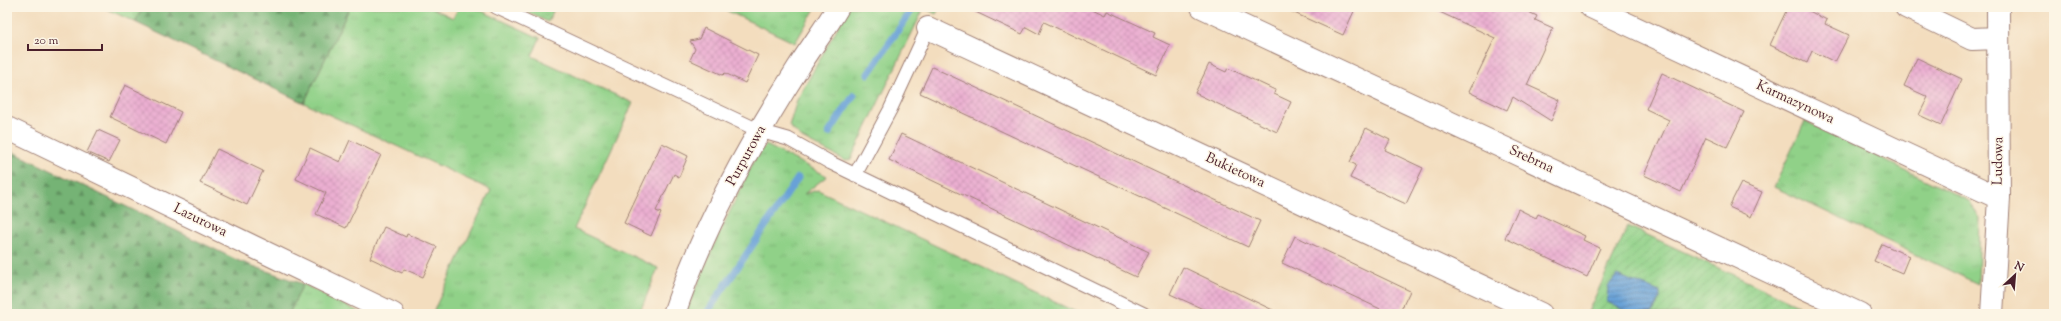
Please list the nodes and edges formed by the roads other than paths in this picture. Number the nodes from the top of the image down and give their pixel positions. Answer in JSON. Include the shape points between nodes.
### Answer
{"nodes":[{"id":1,"x":496,"y":7,"type":"edge"},
{"id":2,"x":838,"y":7,"type":"edge"},
{"id":3,"x":1202,"y":7,"type":"edge"},
{"id":4,"x":1592,"y":7,"type":"edge"},
{"id":5,"x":1906,"y":7,"type":"edge"},
{"id":6,"x":1998,"y":7,"type":"edge"},
{"id":7,"x":928,"y":28,"type":"joint"},
{"id":8,"x":1998,"y":38,"type":"junction"},
{"id":9,"x":7,"y":128,"type":"edge"},
{"id":10,"x":760,"y":131,"type":"junction"},
{"id":11,"x":855,"y":175,"type":"junction"},
{"id":12,"x":1999,"y":198,"type":"junction"},
{"id":13,"x":393,"y":314,"type":"edge"},
{"id":14,"x":674,"y":314,"type":"edge"},
{"id":15,"x":1144,"y":314,"type":"edge"},
{"id":16,"x":1541,"y":314,"type":"edge"},
{"id":17,"x":1860,"y":314,"type":"edge"},
{"id":18,"x":1992,"y":314,"type":"edge"}],
"edges":[{"from":1,"to":10,"type":"lane"},
{"from":2,"to":10,"type":"street","name":"Purpurowa"},
{"from":3,"to":17,"type":"street","name":"Srebrna"},
{"from":4,"to":12,"type":"street","name":"Karmazynowa"},
{"from":5,"to":8,"type":"street","via":[[1972,39]]},
{"from":6,"to":8,"type":"street","name":"Ludowa"},
{"from":7,"to":11,"type":"lane","via":[[890,110]]},
{"from":7,"to":16,"type":"street","name":"Bukietowa"},
{"from":8,"to":12,"type":"street","name":"Ludowa"},
{"from":9,"to":13,"type":"street","name":"Lazurowa"},
{"from":10,"to":11,"type":"lane","via":[[788,139]]},
{"from":10,"to":14,"type":"street","name":"Purpurowa","via":[[706,233]]},
{"from":11,"to":15,"type":"lane"},
{"from":12,"to":18,"type":"street","name":"Ludowa"}]}
